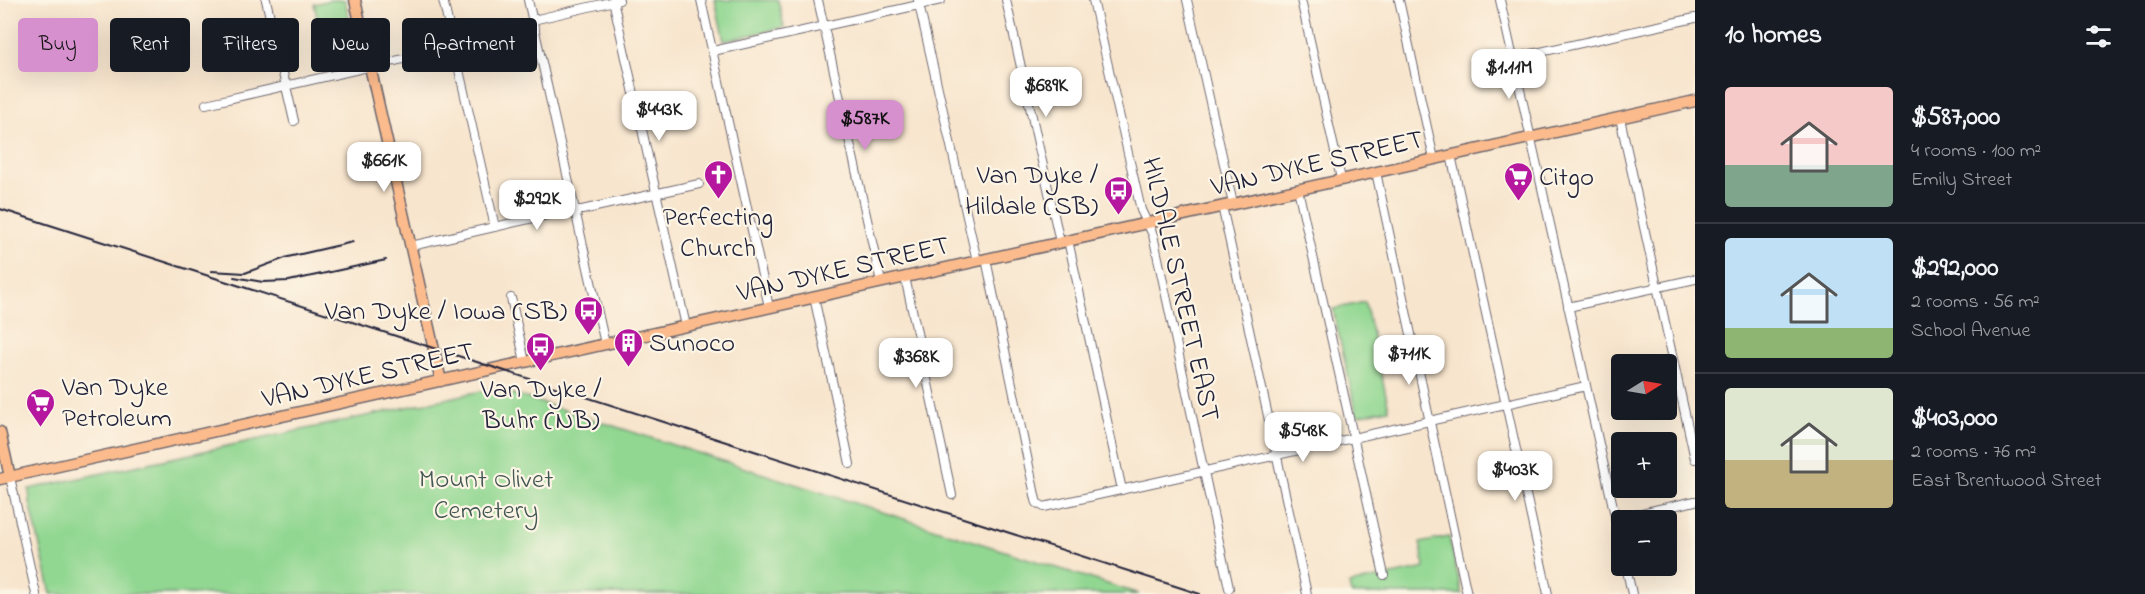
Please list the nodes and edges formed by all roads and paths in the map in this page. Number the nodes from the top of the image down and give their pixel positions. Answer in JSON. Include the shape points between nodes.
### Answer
{"nodes":[{"id":1,"x":266,"y":0,"type":"edge"},
{"id":2,"x":355,"y":0,"type":"edge"},
{"id":3,"x":443,"y":0,"type":"edge"},
{"id":4,"x":528,"y":0,"type":"edge"},
{"id":5,"x":615,"y":0,"type":"edge"},
{"id":6,"x":701,"y":0,"type":"edge"},
{"id":7,"x":818,"y":0,"type":"edge"},
{"id":8,"x":941,"y":0,"type":"edge"},
{"id":9,"x":1006,"y":0,"type":"edge"},
{"id":10,"x":1094,"y":0,"type":"edge"},
{"id":11,"x":1187,"y":0,"type":"edge"},
{"id":12,"x":1301,"y":0,"type":"edge"},
{"id":13,"x":1399,"y":0,"type":"edge"},
{"id":14,"x":1500,"y":0,"type":"edge"},
{"id":15,"x":918,"y":3,"type":"edge"},
{"id":16,"x":359,"y":18,"type":"edge"},
{"id":17,"x":447,"y":18,"type":"edge"},
{"id":18,"x":532,"y":18,"type":"edge"},
{"id":19,"x":1695,"y":18,"type":"edge"},
{"id":20,"x":537,"y":19,"type":"edge"},
{"id":21,"x":824,"y":26,"type":"junction"},
{"id":22,"x":537,"y":38,"type":"edge"},
{"id":23,"x":713,"y":51,"type":"junction"},
{"id":24,"x":1513,"y":58,"type":"junction"},
{"id":25,"x":344,"y":72,"type":"edge"},
{"id":26,"x":371,"y":72,"type":"edge"},
{"id":27,"x":459,"y":72,"type":"edge"},
{"id":28,"x":285,"y":86,"type":"junction"},
{"id":29,"x":1695,"y":101,"type":"edge"},
{"id":30,"x":206,"y":104,"type":"dead end"},
{"id":31,"x":1620,"y":118,"type":"junction"},
{"id":32,"x":294,"y":121,"type":"dead end"},
{"id":33,"x":1531,"y":137,"type":"junction"},
{"id":34,"x":1451,"y":155,"type":"junction"},
{"id":35,"x":1434,"y":159,"type":"junction"},
{"id":36,"x":1376,"y":172,"type":"junction"},
{"id":37,"x":1341,"y":180,"type":"junction"},
{"id":38,"x":699,"y":184,"type":"dead end"},
{"id":39,"x":1298,"y":189,"type":"junction"},
{"id":40,"x":657,"y":193,"type":"junction"},
{"id":41,"x":1233,"y":204,"type":"junction"},
{"id":42,"x":1222,"y":206,"type":"junction"},
{"id":43,"x":576,"y":210,"type":"junction"},
{"id":44,"x":1148,"y":223,"type":"junction"},
{"id":45,"x":495,"y":227,"type":"junction"},
{"id":46,"x":1064,"y":241,"type":"junction"},
{"id":47,"x":411,"y":246,"type":"junction"},
{"id":48,"x":981,"y":260,"type":"junction"},
{"id":49,"x":905,"y":277,"type":"junction"},
{"id":50,"x":1695,"y":279,"type":"edge"},
{"id":51,"x":881,"y":282,"type":"junction"},
{"id":52,"x":1657,"y":287,"type":"junction"},
{"id":53,"x":814,"y":297,"type":"junction"},
{"id":54,"x":511,"y":298,"type":"dead end"},
{"id":55,"x":769,"y":307,"type":"junction"},
{"id":56,"x":1568,"y":307,"type":"junction"},
{"id":57,"x":686,"y":326,"type":"junction"},
{"id":58,"x":605,"y":344,"type":"junction"},
{"id":59,"x":525,"y":362,"type":"junction"},
{"id":60,"x":441,"y":381,"type":"junction"},
{"id":61,"x":1586,"y":386,"type":"junction"},
{"id":62,"x":1507,"y":404,"type":"junction"},
{"id":63,"x":1430,"y":422,"type":"junction"},
{"id":64,"x":0,"y":432,"type":"edge"},
{"id":65,"x":1353,"y":438,"type":"junction"},
{"id":66,"x":1277,"y":456,"type":"junction"},
{"id":67,"x":1695,"y":459,"type":"edge"},
{"id":68,"x":850,"y":464,"type":"dead end"},
{"id":69,"x":1204,"y":472,"type":"junction"},
{"id":70,"x":5,"y":478,"type":"edge"},
{"id":71,"x":1122,"y":490,"type":"junction"},
{"id":72,"x":952,"y":495,"type":"dead end"},
{"id":73,"x":1695,"y":501,"type":"edge"},
{"id":74,"x":1613,"y":510,"type":"edge"},
{"id":75,"x":1655,"y":510,"type":"edge"},
{"id":76,"x":1384,"y":575,"type":"dead end"},
{"id":77,"x":1628,"y":576,"type":"edge"},
{"id":78,"x":1229,"y":588,"type":"dead end"},
{"id":79,"x":36,"y":594,"type":"edge"},
{"id":80,"x":1307,"y":594,"type":"edge"},
{"id":81,"x":1467,"y":594,"type":"edge"},
{"id":82,"x":1548,"y":594,"type":"edge"},
{"id":83,"x":1632,"y":594,"type":"edge"}],
"edges":[{"from":1,"to":28,"type":"street"},
{"from":2,"to":16,"type":"main road"},
{"from":3,"to":17,"type":"street"},
{"from":4,"to":18,"type":"street"},
{"from":5,"to":20,"type":"street"},
{"from":5,"to":40,"type":"street"},
{"from":6,"to":23,"type":"street"},
{"from":7,"to":21,"type":"street"},
{"from":8,"to":15,"type":"street"},
{"from":9,"to":46,"type":"street"},
{"from":10,"to":44,"type":"street","name":"HILDALE STREET EAST","via":[[1141,210]]},
{"from":11,"to":41,"type":"street"},
{"from":12,"to":37,"type":"street"},
{"from":13,"to":35,"type":"street"},
{"from":14,"to":24,"type":"street"},
{"from":15,"to":21,"type":"street"},
{"from":15,"to":48,"type":"street"},
{"from":19,"to":24,"type":"street"},
{"from":21,"to":23,"type":"street"},
{"from":21,"to":51,"type":"street"},
{"from":22,"to":43,"type":"street"},
{"from":23,"to":55,"type":"street"},
{"from":24,"to":33,"type":"street"},
{"from":25,"to":28,"type":"street"},
{"from":26,"to":47,"type":"main road"},
{"from":27,"to":45,"type":"street"},
{"from":28,"to":30,"type":"street"},
{"from":28,"to":32,"type":"street"},
{"from":29,"to":31,"type":"main road","name":"VAN DYKE STREET"},
{"from":31,"to":33,"type":"main road","name":"VAN DYKE STREET"},
{"from":31,"to":52,"type":"street"},
{"from":33,"to":34,"type":"main road","name":"VAN DYKE STREET"},
{"from":33,"to":56,"type":"street"},
{"from":34,"to":35,"type":"main road","name":"VAN DYKE STREET"},
{"from":34,"to":62,"type":"street"},
{"from":35,"to":36,"type":"main road","name":"VAN DYKE STREET"},
{"from":36,"to":37,"type":"main road","name":"VAN DYKE STREET"},
{"from":36,"to":63,"type":"street"},
{"from":37,"to":39,"type":"main road","name":"VAN DYKE STREET"},
{"from":38,"to":40,"type":"street"},
{"from":39,"to":41,"type":"main road","name":"VAN DYKE STREET"},
{"from":39,"to":65,"type":"street"},
{"from":40,"to":43,"type":"street"},
{"from":40,"to":57,"type":"street"},
{"from":41,"to":42,"type":"main road","name":"VAN DYKE STREET"},
{"from":42,"to":44,"type":"main road","name":"VAN DYKE STREET"},
{"from":42,"to":66,"type":"street"},
{"from":43,"to":45,"type":"street"},
{"from":43,"to":58,"type":"street"},
{"from":44,"to":46,"type":"main road","name":"VAN DYKE STREET"},
{"from":44,"to":69,"type":"street","name":"HILDALE STREET EAST"},
{"from":45,"to":47,"type":"street"},
{"from":46,"to":48,"type":"main road","name":"VAN DYKE STREET"},
{"from":46,"to":71,"type":"street"},
{"from":47,"to":60,"type":"main road"},
{"from":48,"to":49,"type":"main road","name":"VAN DYKE STREET"},
{"from":48,"to":71,"type":"street","via":[[1036,500],[1048,507]]},
{"from":49,"to":51,"type":"main road","name":"VAN DYKE STREET"},
{"from":49,"to":72,"type":"street"},
{"from":50,"to":52,"type":"street"},
{"from":51,"to":53,"type":"main road","name":"VAN DYKE STREET"},
{"from":52,"to":56,"type":"street"},
{"from":52,"to":67,"type":"street"},
{"from":53,"to":55,"type":"main road","name":"VAN DYKE STREET"},
{"from":53,"to":68,"type":"street"},
{"from":54,"to":59,"type":"street"},
{"from":55,"to":57,"type":"main road","name":"VAN DYKE STREET"},
{"from":56,"to":61,"type":"street"},
{"from":57,"to":58,"type":"main road","name":"VAN DYKE STREET"},
{"from":58,"to":59,"type":"main road","name":"VAN DYKE STREET"},
{"from":59,"to":60,"type":"main road","name":"VAN DYKE STREET"},
{"from":60,"to":70,"type":"main road","name":"VAN DYKE STREET"},
{"from":61,"to":62,"type":"street"},
{"from":61,"to":74,"type":"street"},
{"from":62,"to":63,"type":"street"},
{"from":62,"to":82,"type":"street"},
{"from":63,"to":65,"type":"street"},
{"from":63,"to":81,"type":"street"},
{"from":64,"to":70,"type":"main road"},
{"from":65,"to":66,"type":"street"},
{"from":65,"to":76,"type":"street"},
{"from":66,"to":69,"type":"street"},
{"from":66,"to":80,"type":"street"},
{"from":69,"to":71,"type":"street"},
{"from":69,"to":78,"type":"street","name":"HILDALE STREET EAST"},
{"from":70,"to":79,"type":"street"},
{"from":73,"to":75,"type":"street"},
{"from":77,"to":83,"type":"street"}]}
